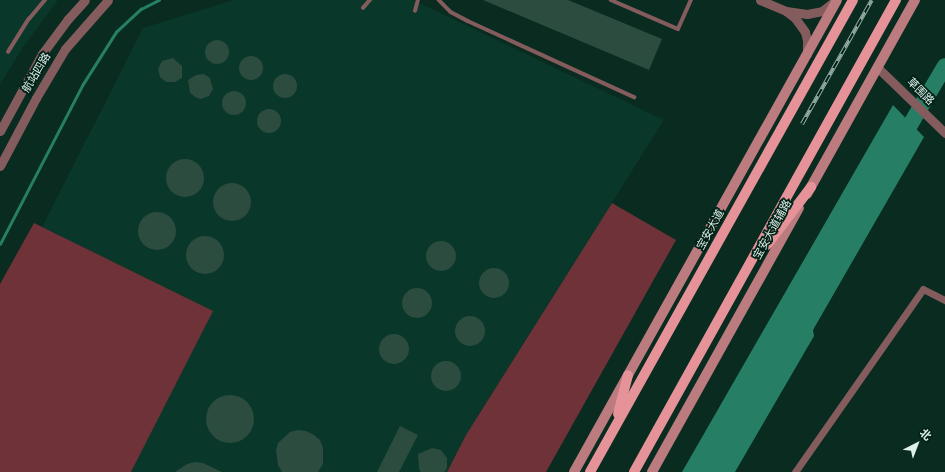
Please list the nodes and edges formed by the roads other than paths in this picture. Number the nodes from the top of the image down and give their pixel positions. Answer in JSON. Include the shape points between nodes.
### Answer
{"nodes":[{"id":1,"x":44,"y":0,"type":"edge"},
{"id":2,"x":85,"y":0,"type":"edge"},
{"id":3,"x":108,"y":0,"type":"edge"},
{"id":4,"x":370,"y":0,"type":"edge"},
{"id":5,"x":418,"y":0,"type":"edge"},
{"id":6,"x":439,"y":0,"type":"edge"},
{"id":7,"x":611,"y":0,"type":"edge"},
{"id":8,"x":691,"y":0,"type":"edge"},
{"id":9,"x":760,"y":0,"type":"edge"},
{"id":10,"x":836,"y":0,"type":"edge"},
{"id":11,"x":853,"y":0,"type":"edge"},
{"id":12,"x":896,"y":0,"type":"edge"},
{"id":13,"x":915,"y":0,"type":"edge"},
{"id":14,"x":363,"y":8,"type":"dead end"},
{"id":15,"x":786,"y":11,"type":"junction"},
{"id":16,"x":415,"y":12,"type":"dead end"},
{"id":17,"x":8,"y":52,"type":"dead end"},
{"id":18,"x":806,"y":54,"type":"junction"},
{"id":19,"x":877,"y":67,"type":"junction"},
{"id":20,"x":634,"y":97,"type":"dead end"},
{"id":21,"x":0,"y":131,"type":"edge"},
{"id":22,"x":945,"y":133,"type":"edge"},
{"id":23,"x":0,"y":166,"type":"edge"},
{"id":24,"x":811,"y":187,"type":"junction"},
{"id":25,"x":746,"y":272,"type":"junction"},
{"id":26,"x":945,"y":300,"type":"edge"},
{"id":27,"x":628,"y":375,"type":"junction"},
{"id":28,"x":615,"y":426,"type":"junction"},
{"id":29,"x":574,"y":472,"type":"edge"},
{"id":30,"x":590,"y":472,"type":"edge"},
{"id":31,"x":634,"y":472,"type":"edge"},
{"id":32,"x":652,"y":472,"type":"edge"},
{"id":33,"x":795,"y":472,"type":"edge"}],
"edges":[{"from":1,"to":17,"type":"lane"},
{"from":2,"to":21,"type":"street","name":"航站四路","via":[[39,60]]},
{"from":3,"to":23,"type":"street","name":"航站四路","via":[[65,49]]},
{"from":4,"to":14,"type":"lane"},
{"from":5,"to":16,"type":"lane"},
{"from":6,"to":20,"type":"lane","via":[[451,12],[468,21]]},
{"from":7,"to":8,"type":"lane","via":[[678,29]]},
{"from":9,"to":15,"type":"street"},
{"from":10,"to":15,"type":"street","via":[[815,14]]},
{"from":10,"to":18,"type":"main road"},
{"from":11,"to":28,"type":"main road","name":"宝安大道"},
{"from":12,"to":25,"type":"main road"},
{"from":13,"to":19,"type":"main road","name":"宝安大道辅路"},
{"from":15,"to":18,"type":"street","via":[[805,32]]},
{"from":18,"to":27,"type":"main road"},
{"from":19,"to":22,"type":"street","name":"草围路"},
{"from":19,"to":24,"type":"main road","name":"宝安大道辅路"},
{"from":24,"to":25,"type":"main road"},
{"from":24,"to":32,"type":"main road","name":"宝安大道辅路"},
{"from":25,"to":31,"type":"main road"},
{"from":26,"to":33,"type":"street","via":[[923,289]]},
{"from":27,"to":28,"type":"main road"},
{"from":27,"to":29,"type":"main road"},
{"from":28,"to":30,"type":"main road","name":"宝安大道"}]}
